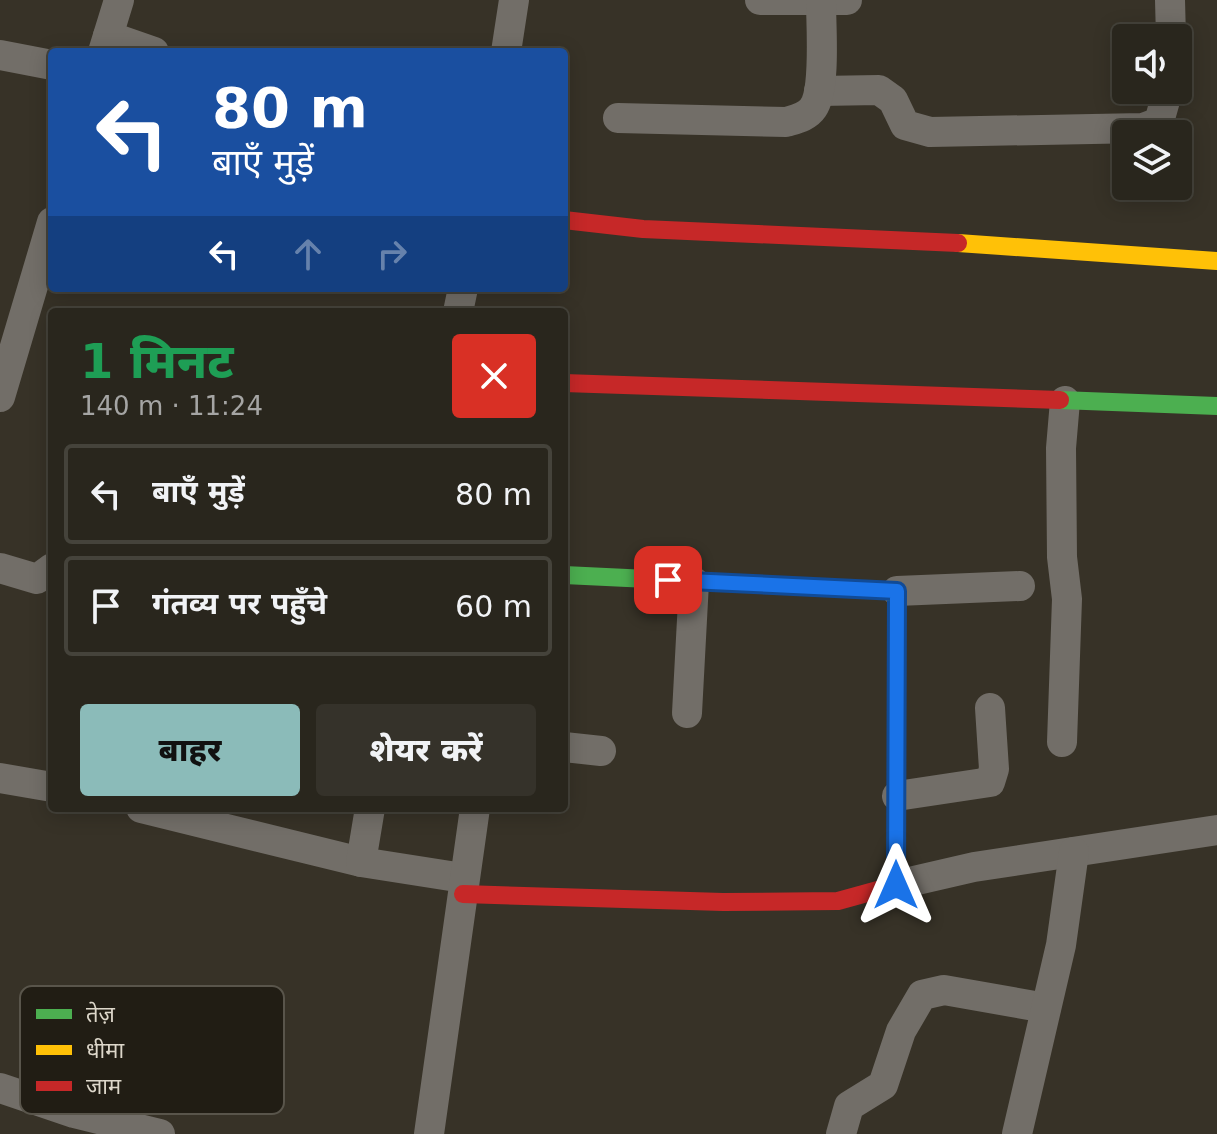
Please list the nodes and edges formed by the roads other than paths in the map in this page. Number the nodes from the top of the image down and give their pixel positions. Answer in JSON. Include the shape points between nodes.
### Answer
{"nodes":[{"id":1,"x":119,"y":0,"type":"edge"},
{"id":2,"x":514,"y":0,"type":"edge"},
{"id":3,"x":760,"y":0,"type":"edge"},
{"id":4,"x":1170,"y":0,"type":"edge"},
{"id":5,"x":834,"y":1,"type":"edge"},
{"id":6,"x":1171,"y":24,"type":"edge"},
{"id":7,"x":106,"y":44,"type":"edge"},
{"id":8,"x":130,"y":48,"type":"edge"},
{"id":9,"x":507,"y":48,"type":"edge"},
{"id":10,"x":0,"y":55,"type":"edge"},
{"id":11,"x":48,"y":64,"type":"edge"},
{"id":12,"x":819,"y":91,"type":"junction"},
{"id":13,"x":1164,"y":104,"type":"edge"},
{"id":14,"x":618,"y":118,"type":"dead end"},
{"id":15,"x":568,"y":220,"type":"edge"},
{"id":16,"x":48,"y":231,"type":"edge"},
{"id":17,"x":1217,"y":261,"type":"edge"},
{"id":18,"x":13,"y":307,"type":"edge"},
{"id":19,"x":568,"y":383,"type":"edge"},
{"id":20,"x":0,"y":397,"type":"edge"},
{"id":21,"x":1065,"y":401,"type":"junction"},
{"id":22,"x":1217,"y":406,"type":"edge"},
{"id":23,"x":0,"y":568,"type":"edge"},
{"id":24,"x":48,"y":571,"type":"edge"},
{"id":25,"x":568,"y":575,"type":"edge"},
{"id":26,"x":694,"y":582,"type":"junction"},
{"id":27,"x":1020,"y":586,"type":"dead end"},
{"id":28,"x":897,"y":591,"type":"junction"},
{"id":29,"x":990,"y":708,"type":"dead end"},
{"id":30,"x":687,"y":713,"type":"dead end"},
{"id":31,"x":1062,"y":742,"type":"dead end"},
{"id":32,"x":568,"y":747,"type":"edge"},
{"id":33,"x":601,"y":751,"type":"dead end"},
{"id":34,"x":0,"y":778,"type":"edge"},
{"id":35,"x":48,"y":786,"type":"edge"},
{"id":36,"x":897,"y":796,"type":"junction"},
{"id":37,"x":157,"y":812,"type":"edge"},
{"id":38,"x":369,"y":812,"type":"edge"},
{"id":39,"x":474,"y":812,"type":"edge"},
{"id":40,"x":1217,"y":830,"type":"edge"},
{"id":41,"x":1074,"y":852,"type":"junction"},
{"id":42,"x":361,"y":862,"type":"junction"},
{"id":43,"x":896,"y":885,"type":"junction"},
{"id":44,"x":463,"y":886,"type":"junction"},
{"id":45,"x":1046,"y":1008,"type":"junction"},
{"id":46,"x":0,"y":1088,"type":"edge"},
{"id":47,"x":20,"y":1095,"type":"edge"},
{"id":48,"x":78,"y":1114,"type":"edge"},
{"id":49,"x":160,"y":1134,"type":"edge"},
{"id":50,"x":429,"y":1134,"type":"edge"},
{"id":51,"x":841,"y":1134,"type":"edge"},
{"id":52,"x":1017,"y":1134,"type":"edge"}],
"edges":[{"from":1,"to":7,"type":"street"},
{"from":2,"to":9,"type":"street"},
{"from":3,"to":5,"type":"street"},
{"from":4,"to":6,"type":"street"},
{"from":5,"to":12,"type":"street"},
{"from":7,"to":8,"type":"street"},
{"from":10,"to":11,"type":"street"},
{"from":12,"to":13,"type":"street","via":[[879,90],[893,100],[905,125],[930,132],[1143,128],[1159,122]]},
{"from":12,"to":14,"type":"street","via":[[811,111],[786,122]]},
{"from":15,"to":17,"type":"street"},
{"from":16,"to":18,"type":"street"},
{"from":18,"to":20,"type":"street"},
{"from":19,"to":21,"type":"street"},
{"from":21,"to":22,"type":"street"},
{"from":21,"to":31,"type":"street"},
{"from":23,"to":24,"type":"street","via":[[37,579]]},
{"from":25,"to":26,"type":"street"},
{"from":26,"to":28,"type":"street"},
{"from":26,"to":30,"type":"street"},
{"from":27,"to":28,"type":"street"},
{"from":28,"to":36,"type":"street"},
{"from":29,"to":36,"type":"street","via":[[990,782]]},
{"from":32,"to":33,"type":"street"},
{"from":34,"to":35,"type":"street"},
{"from":36,"to":43,"type":"street"},
{"from":37,"to":42,"type":"street"},
{"from":38,"to":42,"type":"street"},
{"from":39,"to":44,"type":"street"},
{"from":40,"to":41,"type":"street"},
{"from":41,"to":43,"type":"street","via":[[937,873]]},
{"from":41,"to":45,"type":"street"},
{"from":42,"to":44,"type":"street"},
{"from":43,"to":44,"type":"street","via":[[838,901],[723,902]]},
{"from":44,"to":50,"type":"street"},
{"from":45,"to":51,"type":"street","via":[[944,990],[922,995],[901,1031],[883,1085],[849,1106]]},
{"from":45,"to":52,"type":"street"},
{"from":46,"to":47,"type":"street"},
{"from":48,"to":49,"type":"street"}]}
